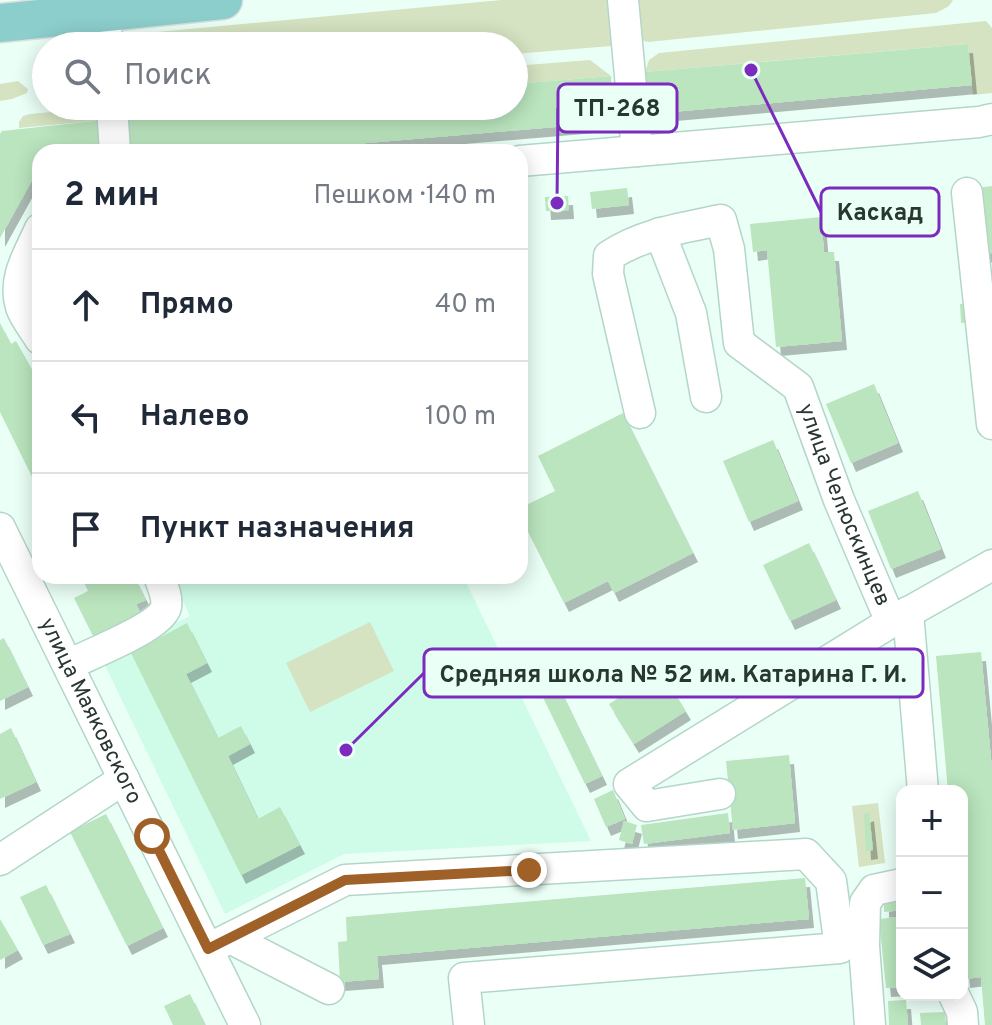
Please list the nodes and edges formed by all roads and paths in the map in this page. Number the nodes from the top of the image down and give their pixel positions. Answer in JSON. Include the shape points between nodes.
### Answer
{"nodes":[{"id":1,"x":223,"y":0,"type":"edge"},
{"id":2,"x":623,"y":0,"type":"edge"},
{"id":3,"x":0,"y":23,"type":"edge"},
{"id":4,"x":106,"y":28,"type":"edge"},
{"id":5,"x":992,"y":119,"type":"edge"},
{"id":6,"x":113,"y":120,"type":"edge"},
{"id":7,"x":114,"y":144,"type":"edge"},
{"id":8,"x":637,"y":151,"type":"junction"},
{"id":9,"x":528,"y":160,"type":"edge"},
{"id":10,"x":967,"y":193,"type":"dead end"},
{"id":11,"x":660,"y":233,"type":"junction"},
{"id":12,"x":32,"y":247,"type":"edge"},
{"id":13,"x":32,"y":327,"type":"edge"},
{"id":14,"x":706,"y":397,"type":"dead end"},
{"id":15,"x":640,"y":413,"type":"dead end"},
{"id":16,"x":992,"y":424,"type":"edge"},
{"id":17,"x":0,"y":528,"type":"edge"},
{"id":18,"x":992,"y":565,"type":"edge"},
{"id":19,"x":162,"y":584,"type":"edge"},
{"id":20,"x":900,"y":617,"type":"junction"},
{"id":21,"x":68,"y":665,"type":"junction"},
{"id":22,"x":124,"y":779,"type":"junction"},
{"id":23,"x":922,"y":785,"type":"edge"},
{"id":24,"x":720,"y":794,"type":"dead end"},
{"id":25,"x":0,"y":860,"type":"edge"},
{"id":26,"x":896,"y":885,"type":"edge"},
{"id":27,"x":219,"y":944,"type":"junction"},
{"id":28,"x":852,"y":947,"type":"junction"},
{"id":29,"x":329,"y":989,"type":"dead end"},
{"id":30,"x":957,"y":1001,"type":"edge"},
{"id":31,"x":245,"y":1025,"type":"edge"},
{"id":32,"x":469,"y":1025,"type":"edge"},
{"id":33,"x":870,"y":1025,"type":"edge"},
{"id":34,"x":963,"y":1025,"type":"edge"}],
"edges":[{"from":1,"to":4,"type":"main road"},
{"from":2,"to":8,"type":"street"},
{"from":3,"to":4,"type":"main road"},
{"from":5,"to":8,"type":"street"},
{"from":6,"to":7,"type":"street"},
{"from":8,"to":9,"type":"street"},
{"from":10,"to":16,"type":"street"},
{"from":11,"to":14,"type":"street","via":[[691,313]]},
{"from":11,"to":15,"type":"street","via":[[609,256],[608,274]]},
{"from":11,"to":20,"type":"street","name":"улица Челюскинцев","via":[[721,220],[739,343],[798,387],[839,500]]},
{"from":12,"to":13,"type":"street","via":[[17,289],[21,310]]},
{"from":17,"to":21,"type":"street","name":"улица Маяковского"},
{"from":18,"to":20,"type":"street"},
{"from":19,"to":21,"type":"street","via":[[168,602],[164,614]]},
{"from":20,"to":23,"type":"street","name":"улица Челюскинцев"},
{"from":20,"to":24,"type":"street","via":[[629,784],[647,806]]},
{"from":21,"to":22,"type":"street","name":"улица Маяковского"},
{"from":22,"to":25,"type":"street"},
{"from":22,"to":27,"type":"street","name":"улица Маяковского"},
{"from":26,"to":28,"type":"street","via":[[874,890]]},
{"from":27,"to":28,"type":"street","via":[[345,880],[806,854],[831,881]]},
{"from":27,"to":29,"type":"street"},
{"from":27,"to":31,"type":"street","name":"улица Маяковского"},
{"from":28,"to":32,"type":"street","via":[[464,978]]},
{"from":28,"to":33,"type":"street"},
{"from":30,"to":34,"type":"street"}]}
